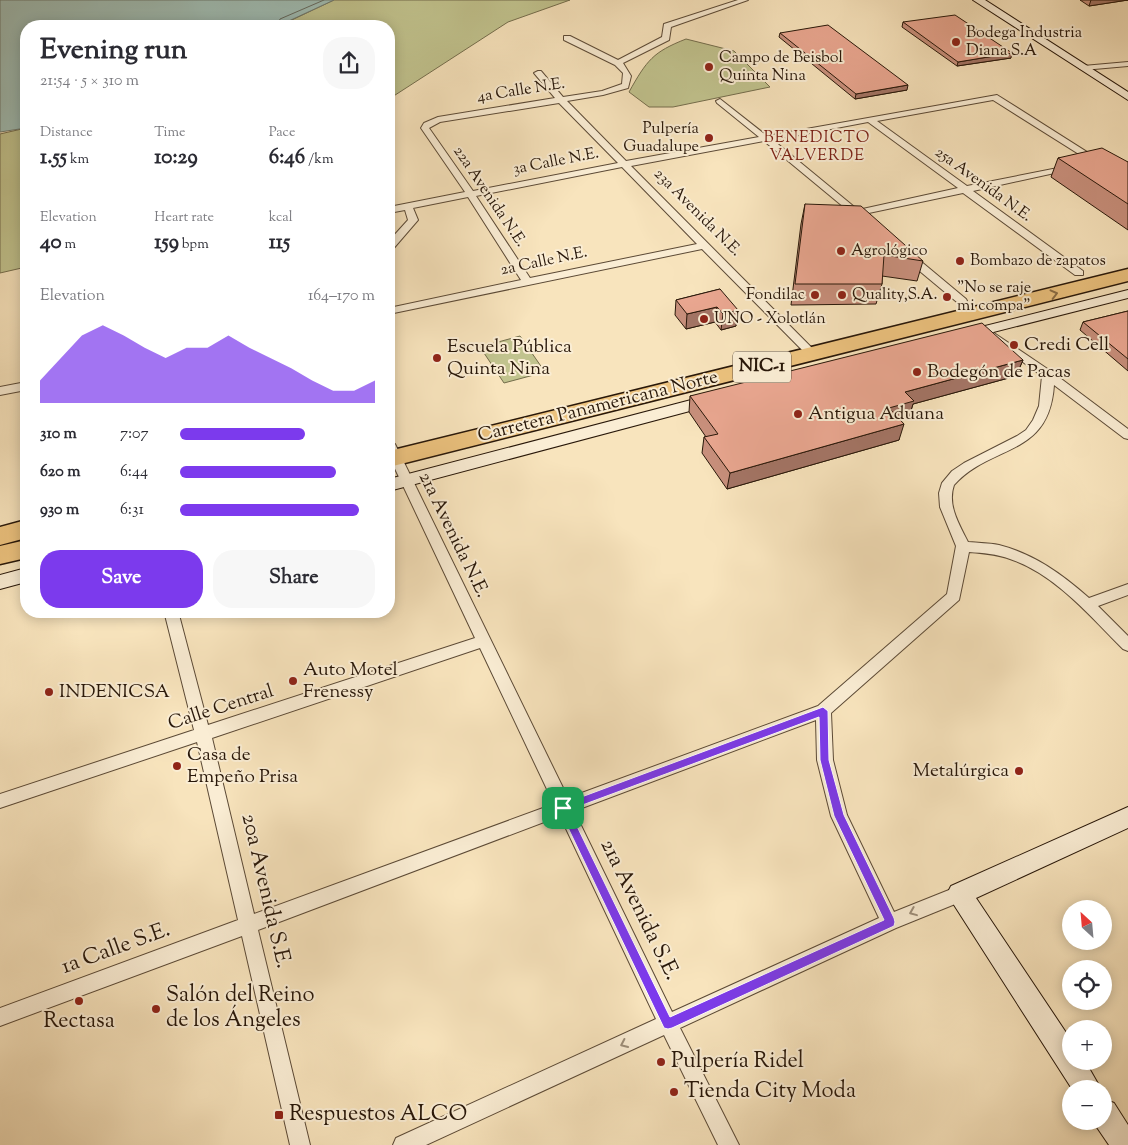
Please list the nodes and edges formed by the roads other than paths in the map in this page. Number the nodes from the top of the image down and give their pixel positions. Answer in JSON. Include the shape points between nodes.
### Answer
{"nodes":[{"id":1,"x":745,"y":0,"type":"edge"},
{"id":2,"x":978,"y":0,"type":"edge"},
{"id":3,"x":567,"y":38,"type":"dead end"},
{"id":4,"x":618,"y":63,"type":"junction"},
{"id":5,"x":1128,"y":64,"type":"edge"},
{"id":6,"x":1083,"y":68,"type":"junction"},
{"id":7,"x":538,"y":73,"type":"dead end"},
{"id":8,"x":1128,"y":97,"type":"edge"},
{"id":9,"x":561,"y":100,"type":"junction"},
{"id":10,"x":720,"y":101,"type":"dead end"},
{"id":11,"x":870,"y":120,"type":"junction"},
{"id":12,"x":425,"y":128,"type":"joint"},
{"id":13,"x":766,"y":139,"type":"junction"},
{"id":14,"x":1095,"y":161,"type":"junction"},
{"id":15,"x":625,"y":164,"type":"junction"},
{"id":16,"x":1128,"y":182,"type":"edge"},
{"id":17,"x":964,"y":190,"type":"junction"},
{"id":18,"x":470,"y":194,"type":"junction"},
{"id":19,"x":408,"y":206,"type":"junction"},
{"id":20,"x":395,"y":209,"type":"edge"},
{"id":21,"x":856,"y":213,"type":"junction"},
{"id":22,"x":871,"y":226,"type":"edge"},
{"id":23,"x":395,"y":241,"type":"edge"},
{"id":24,"x":706,"y":245,"type":"junction"},
{"id":25,"x":902,"y":251,"type":"edge"},
{"id":26,"x":1128,"y":261,"type":"edge"},
{"id":27,"x":1079,"y":273,"type":"junction"},
{"id":28,"x":1128,"y":276,"type":"edge"},
{"id":29,"x":527,"y":282,"type":"junction"},
{"id":30,"x":1128,"y":294,"type":"edge"},
{"id":31,"x":962,"y":302,"type":"junction"},
{"id":32,"x":395,"y":311,"type":"edge"},
{"id":33,"x":987,"y":330,"type":"junction"},
{"id":34,"x":952,"y":338,"type":"edge"},
{"id":35,"x":807,"y":349,"type":"junction"},
{"id":36,"x":1048,"y":376,"type":"junction"},
{"id":37,"x":20,"y":387,"type":"edge"},
{"id":38,"x":0,"y":392,"type":"edge"},
{"id":39,"x":731,"y":394,"type":"edge"},
{"id":40,"x":1128,"y":435,"type":"edge"},
{"id":41,"x":395,"y":450,"type":"edge"},
{"id":42,"x":395,"y":450,"type":"edge"},
{"id":43,"x":395,"y":460,"type":"edge"},
{"id":44,"x":406,"y":480,"type":"junction"},
{"id":45,"x":395,"y":483,"type":"edge"},
{"id":46,"x":20,"y":531,"type":"edge"},
{"id":47,"x":0,"y":536,"type":"edge"},
{"id":48,"x":963,"y":546,"type":"junction"},
{"id":49,"x":20,"y":550,"type":"edge"},
{"id":50,"x":0,"y":555,"type":"edge"},
{"id":51,"x":20,"y":577,"type":"edge"},
{"id":52,"x":0,"y":582,"type":"edge"},
{"id":53,"x":1128,"y":589,"type":"edge"},
{"id":54,"x":1087,"y":604,"type":"junction"},
{"id":55,"x":173,"y":618,"type":"edge"},
{"id":56,"x":483,"y":641,"type":"junction"},
{"id":57,"x":1128,"y":645,"type":"edge"},
{"id":58,"x":823,"y":711,"type":"junction"},
{"id":59,"x":204,"y":735,"type":"junction"},
{"id":60,"x":0,"y":801,"type":"edge"},
{"id":61,"x":563,"y":808,"type":"junction"},
{"id":62,"x":1128,"y":818,"type":"edge"},
{"id":63,"x":959,"y":894,"type":"junction"},
{"id":64,"x":890,"y":922,"type":"junction"},
{"id":65,"x":248,"y":925,"type":"junction"},
{"id":66,"x":0,"y":1017,"type":"edge"},
{"id":67,"x":668,"y":1024,"type":"junction"},
{"id":68,"x":1082,"y":1080,"type":"edge"},
{"id":69,"x":1112,"y":1125,"type":"edge"},
{"id":70,"x":300,"y":1145,"type":"edge"},
{"id":71,"x":403,"y":1145,"type":"edge"},
{"id":72,"x":729,"y":1145,"type":"edge"},
{"id":73,"x":1125,"y":1145,"type":"edge"}],
"edges":[{"from":1,"to":4,"type":"street","via":[[667,26],[666,38]]},
{"from":2,"to":6,"type":"street"},
{"from":3,"to":4,"type":"street"},
{"from":4,"to":9,"type":"street","name":"4a Calle N.E.","via":[[628,74],[625,86]]},
{"from":5,"to":6,"type":"street"},
{"from":6,"to":8,"type":"street"},
{"from":7,"to":9,"type":"street","name":"23a Avenida N.E."},
{"from":9,"to":12,"type":"street","name":"4a Calle N.E.","via":[[438,120]]},
{"from":9,"to":15,"type":"street","name":"23a Avenida N.E."},
{"from":10,"to":13,"type":"street"},
{"from":11,"to":13,"type":"street","name":"3a Calle N.E."},
{"from":11,"to":14,"type":"street","name":"3a Calle N.E.","via":[[994,97]]},
{"from":11,"to":17,"type":"street","name":"25a Avenida N.E."},
{"from":12,"to":18,"type":"street","name":"22a Avenida N.E."},
{"from":13,"to":15,"type":"street","name":"3a Calle N.E."},
{"from":13,"to":21,"type":"street"},
{"from":14,"to":16,"type":"street"},
{"from":14,"to":17,"type":"street"},
{"from":15,"to":18,"type":"street","name":"3a Calle N.E."},
{"from":15,"to":24,"type":"street","name":"23a Avenida N.E."},
{"from":17,"to":21,"type":"street"},
{"from":17,"to":27,"type":"street","name":"25a Avenida N.E."},
{"from":18,"to":19,"type":"street","name":"3a Calle N.E."},
{"from":18,"to":29,"type":"street","name":"22a Avenida N.E."},
{"from":19,"to":20,"type":"street","name":"3a Calle N.E."},
{"from":19,"to":23,"type":"street","via":[[414,220]]},
{"from":21,"to":22,"type":"street"},
{"from":24,"to":29,"type":"street","name":"2a Calle N.E."},
{"from":24,"to":35,"type":"street","name":"23a Avenida N.E."},
{"from":25,"to":31,"type":"street"},
{"from":26,"to":27,"type":"highway","name":"Carretera Panamericana Norte","number":"NIC-1"},
{"from":27,"to":31,"type":"highway","name":"Carretera Panamericana Norte","number":"NIC-1"},
{"from":35,"to":28,"type":"highway","name":"Carretera Panamericana Norte","number":"NIC-1","one_way":true},
{"from":29,"to":32,"type":"street","name":"2a Calle N.E."},
{"from":30,"to":33,"type":"street"},
{"from":31,"to":35,"type":"highway","name":"Carretera Panamericana Norte","number":"NIC-1"},
{"from":33,"to":34,"type":"street"},
{"from":33,"to":35,"type":"highway","via":[[926,334],[849,352]]},
{"from":33,"to":36,"type":"street"},
{"from":35,"to":41,"type":"highway","name":"Carretera Panamericana Norte","number":"NIC-1","via":[[464,424],[435,439]]},
{"from":35,"to":42,"type":"highway","name":"Carretera Panamericana Norte","number":"NIC-1"},
{"from":36,"to":40,"type":"street"},
{"from":36,"to":48,"type":"street","via":[[1043,412],[1030,433],[956,473],[945,490],[946,512]]},
{"from":37,"to":38,"type":"street"},
{"from":39,"to":44,"type":"street"},
{"from":43,"to":44,"type":"street","name":"21a Avenida N.E."},
{"from":44,"to":45,"type":"street"},
{"from":44,"to":56,"type":"street","name":"21a Avenida N.E."},
{"from":46,"to":47,"type":"highway"},
{"from":48,"to":54,"type":"street","via":[[999,550],[1037,565]]},
{"from":48,"to":58,"type":"street","via":[[954,596]]},
{"from":49,"to":50,"type":"highway"},
{"from":51,"to":52,"type":"street"},
{"from":53,"to":54,"type":"street"},
{"from":54,"to":57,"type":"street"},
{"from":55,"to":59,"type":"street","name":"20a Avenida S.E."},
{"from":56,"to":59,"type":"street","name":"Calle Central"},
{"from":56,"to":61,"type":"street","name":"21a Avenida S.E."},
{"from":58,"to":61,"type":"street","name":"1a Calle S.E."},
{"from":58,"to":64,"type":"street","via":[[825,760],[839,816]]},
{"from":59,"to":60,"type":"street","name":"Calle Central"},
{"from":59,"to":65,"type":"street","name":"20a Avenida S.E."},
{"from":61,"to":65,"type":"street","name":"1a Calle S.E."},
{"from":61,"to":67,"type":"street","name":"21a Avenida S.E."},
{"from":62,"to":63,"type":"street"},
{"from":63,"to":64,"type":"street","one_way":true},
{"from":63,"to":68,"type":"street"},
{"from":64,"to":67,"type":"street"},
{"from":65,"to":66,"type":"street","name":"1a Calle S.E."},
{"from":65,"to":70,"type":"street","name":"20a Avenida S.E."},
{"from":67,"to":71,"type":"street","one_way":true},
{"from":67,"to":72,"type":"street","name":"21a Avenida S.E."},
{"from":69,"to":73,"type":"street"}]}
